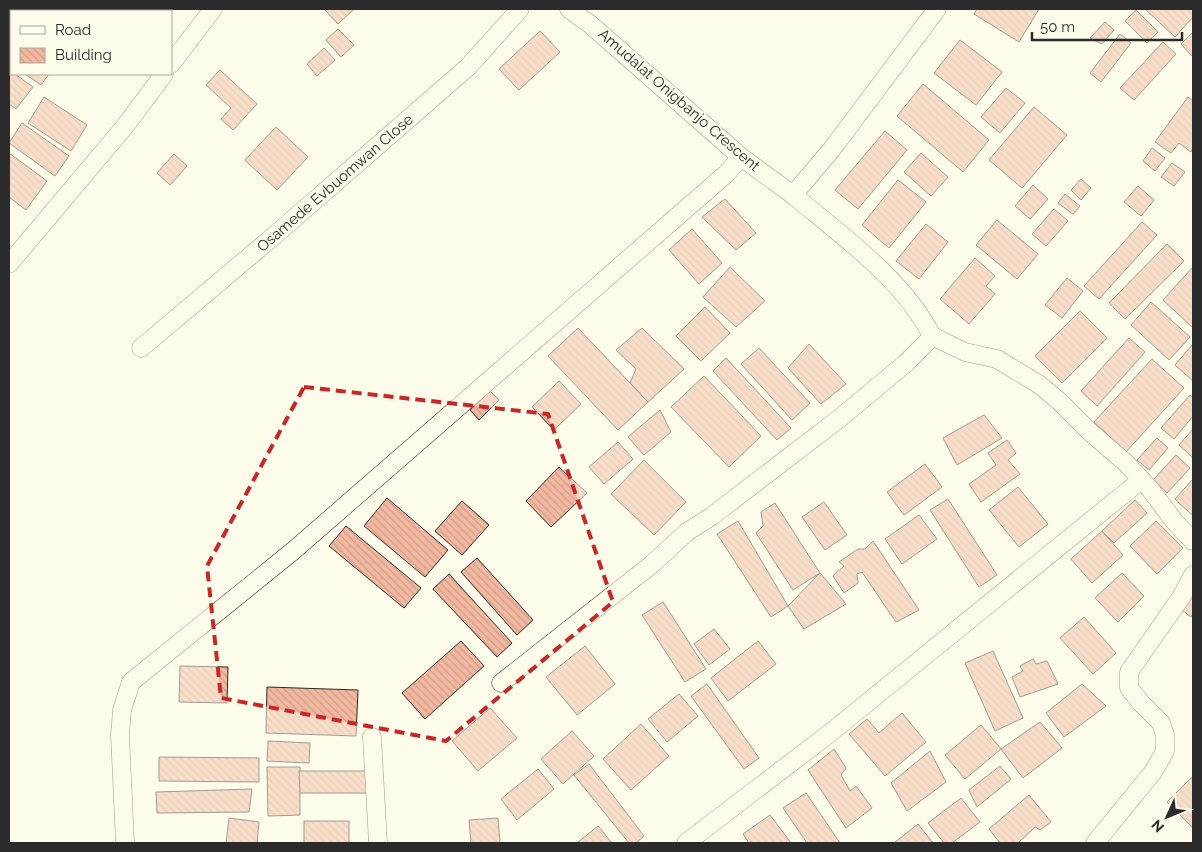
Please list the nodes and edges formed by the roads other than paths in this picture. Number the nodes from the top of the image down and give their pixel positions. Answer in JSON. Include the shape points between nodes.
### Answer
{"nodes":[{"id":1,"x":213,"y":9,"type":"edge"},
{"id":2,"x":520,"y":9,"type":"edge"},
{"id":3,"x":569,"y":9,"type":"edge"},
{"id":4,"x":937,"y":9,"type":"edge"},
{"id":5,"x":172,"y":63,"type":"edge"},
{"id":6,"x":163,"y":75,"type":"edge"},
{"id":7,"x":741,"y":157,"type":"junction"},
{"id":8,"x":793,"y":195,"type":"junction"},
{"id":9,"x":9,"y":264,"type":"edge"},
{"id":10,"x":932,"y":336,"type":"junction"},
{"id":11,"x":141,"y":348,"type":"dead end"},
{"id":12,"x":1141,"y":480,"type":"junction"},
{"id":13,"x":1193,"y":541,"type":"edge"},
{"id":14,"x":1193,"y":575,"type":"edge"},
{"id":15,"x":501,"y":683,"type":"dead end"},
{"id":16,"x":372,"y":737,"type":"dead end"},
{"id":17,"x":125,"y":843,"type":"edge"},
{"id":18,"x":378,"y":843,"type":"edge"},
{"id":19,"x":686,"y":843,"type":"edge"},
{"id":20,"x":1096,"y":843,"type":"edge"}],
"edges":[{"from":1,"to":5,"type":"street"},
{"from":2,"to":11,"type":"street","name":"Osamede Evbuomwan Close","via":[[468,67]]},
{"from":3,"to":7,"type":"street","name":"Amudalat Onigbanjo Crescent"},
{"from":4,"to":8,"type":"street"},
{"from":6,"to":9,"type":"street","via":[[126,125]]},
{"from":7,"to":8,"type":"street","name":"Amudalat Onigbanjo Crescent"},
{"from":7,"to":17,"type":"street","via":[[293,551],[132,682],[122,710],[120,735]]},
{"from":8,"to":10,"type":"street","name":"Amudalat Onigbanjo Crescent","via":[[897,287]]},
{"from":10,"to":12,"type":"street","via":[[965,352],[997,359],[1040,385]]},
{"from":10,"to":15,"type":"street","via":[[906,363],[840,418],[687,532]]},
{"from":12,"to":13,"type":"street"},
{"from":12,"to":19,"type":"street","via":[[830,733]]},
{"from":14,"to":20,"type":"street","via":[[1182,596],[1128,672],[1129,688],[1161,723],[1165,751],[1153,772]]},
{"from":16,"to":18,"type":"street"}]}
